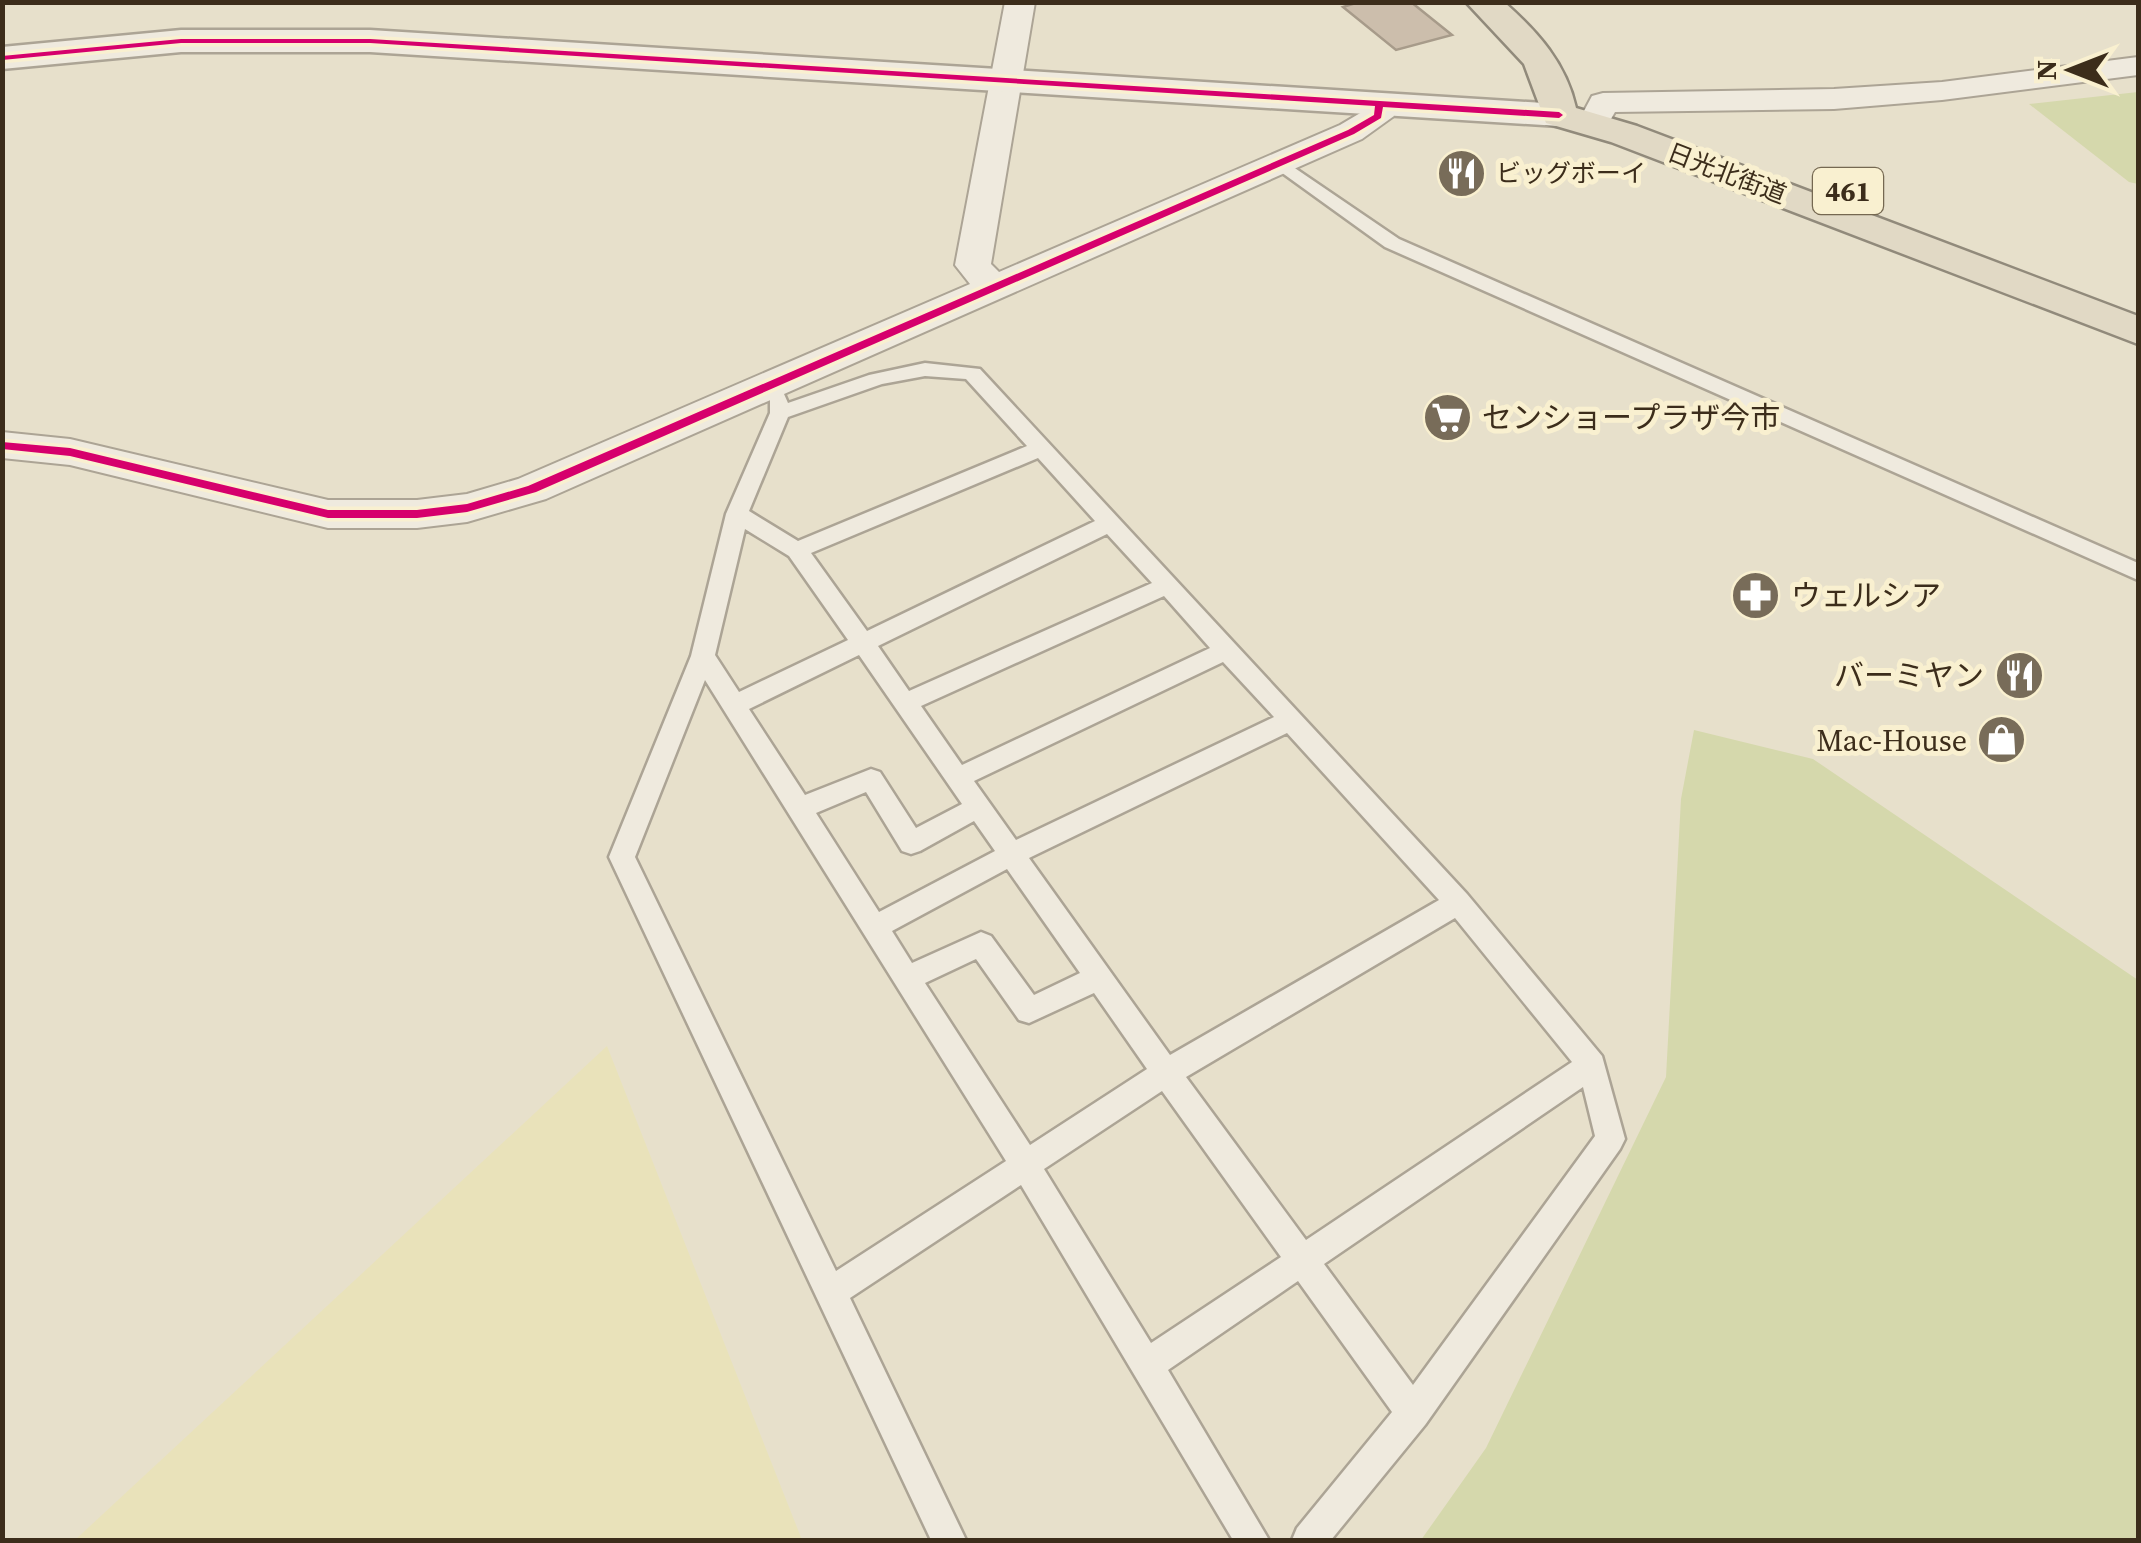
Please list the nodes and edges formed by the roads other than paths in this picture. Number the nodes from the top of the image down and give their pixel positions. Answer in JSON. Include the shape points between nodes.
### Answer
{"nodes":[{"id":1,"x":1020,"y":2,"type":"edge"},
{"id":2,"x":1482,"y":2,"type":"edge"},
{"id":3,"x":2,"y":35,"type":"edge"},
{"id":4,"x":2,"y":58,"type":"edge"},
{"id":5,"x":2138,"y":66,"type":"edge"},
{"id":6,"x":1006,"y":68,"type":"junction"},
{"id":7,"x":1379,"y":106,"type":"junction"},
{"id":8,"x":1577,"y":109,"type":"junction"},
{"id":9,"x":1280,"y":164,"type":"junction"},
{"id":10,"x":995,"y":290,"type":"junction"},
{"id":11,"x":2138,"y":298,"type":"edge"},
{"id":12,"x":2138,"y":331,"type":"edge"},
{"id":13,"x":777,"y":398,"type":"junction"},
{"id":14,"x":2,"y":445,"type":"edge"},
{"id":15,"x":1041,"y":448,"type":"junction"},
{"id":16,"x":737,"y":514,"type":"junction"},
{"id":17,"x":1110,"y":524,"type":"junction"},
{"id":18,"x":797,"y":550,"type":"junction"},
{"id":19,"x":2138,"y":572,"type":"edge"},
{"id":20,"x":1168,"y":586,"type":"junction"},
{"id":21,"x":862,"y":643,"type":"junction"},
{"id":22,"x":1227,"y":650,"type":"junction"},
{"id":23,"x":703,"y":656,"type":"junction"},
{"id":24,"x":905,"y":704,"type":"junction"},
{"id":25,"x":736,"y":706,"type":"junction"},
{"id":26,"x":1291,"y":720,"type":"junction"},
{"id":27,"x":958,"y":778,"type":"junction"},
{"id":28,"x":978,"y":807,"type":"junction"},
{"id":29,"x":800,"y":808,"type":"junction"},
{"id":30,"x":1012,"y":854,"type":"junction"},
{"id":31,"x":1458,"y":902,"type":"junction"},
{"id":32,"x":874,"y":927,"type":"junction"},
{"id":33,"x":1099,"y":977,"type":"junction"},
{"id":34,"x":906,"y":978,"type":"junction"},
{"id":35,"x":1592,"y":1065,"type":"junction"},
{"id":36,"x":1166,"y":1073,"type":"junction"},
{"id":37,"x":1025,"y":1165,"type":"junction"},
{"id":38,"x":1304,"y":1263,"type":"junction"},
{"id":39,"x":830,"y":1292,"type":"junction"},
{"id":40,"x":1146,"y":1366,"type":"junction"},
{"id":41,"x":1413,"y":1413,"type":"junction"},
{"id":42,"x":950,"y":1540,"type":"edge"},
{"id":43,"x":1252,"y":1540,"type":"edge"},
{"id":44,"x":1308,"y":1540,"type":"edge"}],
"edges":[{"from":1,"to":6,"type":"street"},
{"from":2,"to":8,"type":"highway","via":[[1537,53]]},
{"from":3,"to":6,"type":"street","via":[[195,19],[382,20]]},
{"from":4,"to":6,"type":"street","via":[[181,40],[286,39]]},
{"from":5,"to":8,"type":"street","via":[[1942,91]]},
{"from":6,"to":7,"type":"street"},
{"from":6,"to":8,"type":"street"},
{"from":6,"to":10,"type":"street","via":[[973,265]]},
{"from":7,"to":8,"type":"street"},
{"from":7,"to":9,"type":"street","via":[[1378,116],[1351,132]]},
{"from":8,"to":11,"type":"highway","name":"日光北街道","number":"461"},
{"from":8,"to":12,"type":"highway","name":"日光北街道","number":"461"},
{"from":9,"to":10,"type":"street"},
{"from":9,"to":19,"type":"lane","via":[[1392,243]]},
{"from":10,"to":13,"type":"street"},
{"from":13,"to":14,"type":"street","via":[[532,489],[417,514],[328,514],[70,452]]},
{"from":13,"to":15,"type":"lane","via":[[946,366],[973,374]]},
{"from":13,"to":16,"type":"lane"},
{"from":15,"to":17,"type":"lane"},
{"from":15,"to":18,"type":"lane"},
{"from":16,"to":18,"type":"lane"},
{"from":16,"to":23,"type":"lane"},
{"from":17,"to":20,"type":"lane"},
{"from":17,"to":21,"type":"lane"},
{"from":18,"to":21,"type":"lane"},
{"from":20,"to":22,"type":"lane"},
{"from":20,"to":24,"type":"lane"},
{"from":21,"to":24,"type":"lane"},
{"from":21,"to":25,"type":"lane"},
{"from":22,"to":26,"type":"lane"},
{"from":22,"to":27,"type":"lane"},
{"from":23,"to":25,"type":"lane"},
{"from":23,"to":39,"type":"lane","via":[[622,857]]},
{"from":24,"to":27,"type":"lane"},
{"from":25,"to":29,"type":"lane"},
{"from":26,"to":30,"type":"lane"},
{"from":26,"to":31,"type":"lane"},
{"from":27,"to":28,"type":"lane"},
{"from":28,"to":29,"type":"lane","via":[[911,843],[871,779]]},
{"from":28,"to":30,"type":"lane"},
{"from":29,"to":32,"type":"lane"},
{"from":30,"to":32,"type":"lane"},
{"from":30,"to":33,"type":"lane"},
{"from":31,"to":35,"type":"lane"},
{"from":31,"to":36,"type":"lane"},
{"from":32,"to":34,"type":"lane"},
{"from":33,"to":34,"type":"lane","via":[[1028,1011],[981,944]]},
{"from":33,"to":36,"type":"lane"},
{"from":34,"to":37,"type":"lane"},
{"from":35,"to":38,"type":"lane"},
{"from":35,"to":41,"type":"lane","via":[[1610,1139]]},
{"from":36,"to":37,"type":"lane"},
{"from":36,"to":38,"type":"lane"},
{"from":37,"to":39,"type":"lane"},
{"from":37,"to":40,"type":"lane"},
{"from":38,"to":40,"type":"lane"},
{"from":38,"to":41,"type":"lane"},
{"from":39,"to":42,"type":"lane"},
{"from":40,"to":43,"type":"lane"},
{"from":41,"to":44,"type":"lane"}]}
